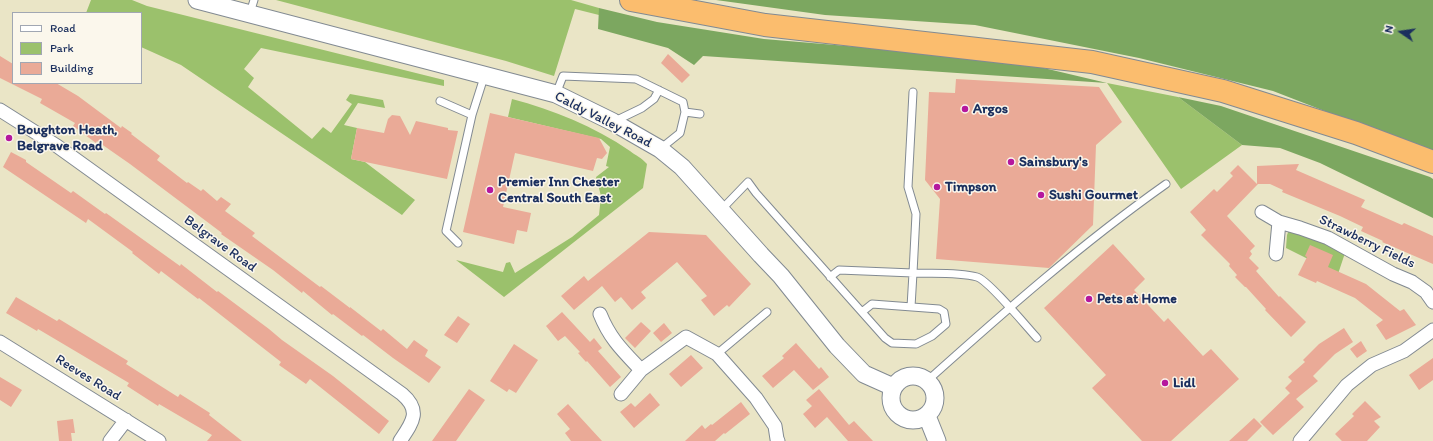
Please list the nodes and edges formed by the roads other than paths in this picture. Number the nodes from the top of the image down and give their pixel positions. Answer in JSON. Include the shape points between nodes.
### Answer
{"nodes":[{"id":1,"x":197,"y":0,"type":"edge"},
{"id":2,"x":631,"y":0,"type":"edge"},
{"id":3,"x":252,"y":7,"type":"edge"},
{"id":4,"x":485,"y":74,"type":"junction"},
{"id":5,"x":659,"y":90,"type":"junction"},
{"id":6,"x":913,"y":92,"type":"dead end"},
{"id":7,"x":556,"y":94,"type":"junction"},
{"id":8,"x":440,"y":101,"type":"dead end"},
{"id":9,"x":0,"y":110,"type":"edge"},
{"id":10,"x":685,"y":112,"type":"junction"},
{"id":11,"x":700,"y":114,"type":"dead end"},
{"id":12,"x":472,"y":115,"type":"junction"},
{"id":13,"x":613,"y":122,"type":"junction"},
{"id":14,"x":660,"y":150,"type":"junction"},
{"id":15,"x":1433,"y":162,"type":"edge"},
{"id":16,"x":1166,"y":184,"type":"dead end"},
{"id":17,"x":721,"y":210,"type":"junction"},
{"id":18,"x":1262,"y":212,"type":"dead end"},
{"id":19,"x":1279,"y":222,"type":"junction"},
{"id":20,"x":458,"y":243,"type":"dead end"},
{"id":21,"x":1276,"y":254,"type":"dead end"},
{"id":22,"x":913,"y":273,"type":"junction"},
{"id":23,"x":830,"y":277,"type":"junction"},
{"id":24,"x":1433,"y":302,"type":"edge"},
{"id":25,"x":911,"y":307,"type":"junction"},
{"id":26,"x":1008,"y":308,"type":"junction"},
{"id":27,"x":767,"y":312,"type":"dead end"},
{"id":28,"x":862,"y":312,"type":"junction"},
{"id":29,"x":600,"y":314,"type":"dead end"},
{"id":30,"x":1433,"y":330,"type":"edge"},
{"id":31,"x":1037,"y":338,"type":"dead end"},
{"id":32,"x":0,"y":342,"type":"edge"},
{"id":33,"x":717,"y":354,"type":"junction"},
{"id":34,"x":641,"y":370,"type":"junction"},
{"id":35,"x":927,"y":381,"type":"junction"},
{"id":36,"x":893,"y":387,"type":"junction"},
{"id":37,"x":621,"y":394,"type":"dead end"},
{"id":38,"x":927,"y":416,"type":"junction"},
{"id":39,"x":126,"y":420,"type":"junction"},
{"id":40,"x":776,"y":440,"type":"edge"},
{"id":41,"x":110,"y":441,"type":"edge"},
{"id":42,"x":159,"y":441,"type":"edge"},
{"id":43,"x":400,"y":441,"type":"edge"},
{"id":44,"x":937,"y":441,"type":"edge"},
{"id":45,"x":1300,"y":441,"type":"edge"}],
"edges":[{"from":1,"to":3,"type":"street","name":"Caldy Valley Road"},
{"from":2,"to":15,"type":"highway","via":[[764,25],[1092,62],[1223,90],[1356,132]]},
{"from":3,"to":4,"type":"street","name":"Caldy Valley Road"},
{"from":4,"to":7,"type":"street","name":"Caldy Valley Road"},
{"from":4,"to":12,"type":"lane"},
{"from":5,"to":7,"type":"lane","via":[[636,79],[564,76]]},
{"from":5,"to":10,"type":"lane","via":[[683,102]]},
{"from":5,"to":13,"type":"lane","via":[[654,99],[642,108]]},
{"from":6,"to":22,"type":"lane","via":[[908,188],[916,214]]},
{"from":7,"to":13,"type":"street","name":"Caldy Valley Road"},
{"from":8,"to":12,"type":"lane"},
{"from":9,"to":43,"type":"street","name":"Belgrave Road","via":[[57,146],[402,394],[411,402],[413,412],[412,423]]},
{"from":10,"to":11,"type":"lane"},
{"from":10,"to":14,"type":"lane","via":[[680,133]]},
{"from":12,"to":20,"type":"lane","via":[[446,231]]},
{"from":13,"to":14,"type":"street","name":"Caldy Valley Road"},
{"from":14,"to":17,"type":"street","name":"Caldy Valley Road","via":[[682,168]]},
{"from":16,"to":26,"type":"lane","via":[[1120,217]]},
{"from":17,"to":23,"type":"lane","via":[[748,182]]},
{"from":17,"to":36,"type":"street","name":"Caldy Valley Road","via":[[864,374]]},
{"from":18,"to":19,"type":"street","name":"Strawberry Fields"},
{"from":19,"to":21,"type":"street"},
{"from":19,"to":24,"type":"street","name":"Strawberry Fields","via":[[1328,238],[1412,282],[1426,292]]},
{"from":22,"to":23,"type":"lane","via":[[839,270]]},
{"from":22,"to":25,"type":"lane"},
{"from":22,"to":26,"type":"lane","via":[[978,277]]},
{"from":23,"to":28,"type":"lane"},
{"from":25,"to":28,"type":"lane","via":[[872,304]]},
{"from":25,"to":28,"type":"lane","via":[[939,309],[944,312],[946,324],[932,336],[916,344],[892,342],[885,338]]},
{"from":26,"to":31,"type":"lane"},
{"from":26,"to":35,"type":"lane"},
{"from":27,"to":33,"type":"lane"},
{"from":29,"to":34,"type":"street","via":[[614,341]]},
{"from":30,"to":45,"type":"street","via":[[1404,351],[1372,365],[1347,386]]},
{"from":32,"to":39,"type":"street","name":"Reeves Road"},
{"from":33,"to":34,"type":"street","via":[[686,337]]},
{"from":33,"to":40,"type":"street","via":[[756,398],[775,426]]},
{"from":34,"to":37,"type":"street"},
{"from":35,"to":36,"type":"street","via":[[915,376],[903,378]]},
{"from":35,"to":38,"type":"street","via":[[936,398]]},
{"from":36,"to":38,"type":"street","via":[[893,407],[899,415],[908,420],[918,420]]},
{"from":38,"to":44,"type":"street"},
{"from":39,"to":41,"type":"street"},
{"from":39,"to":42,"type":"street","name":"Reeves Road"}]}
